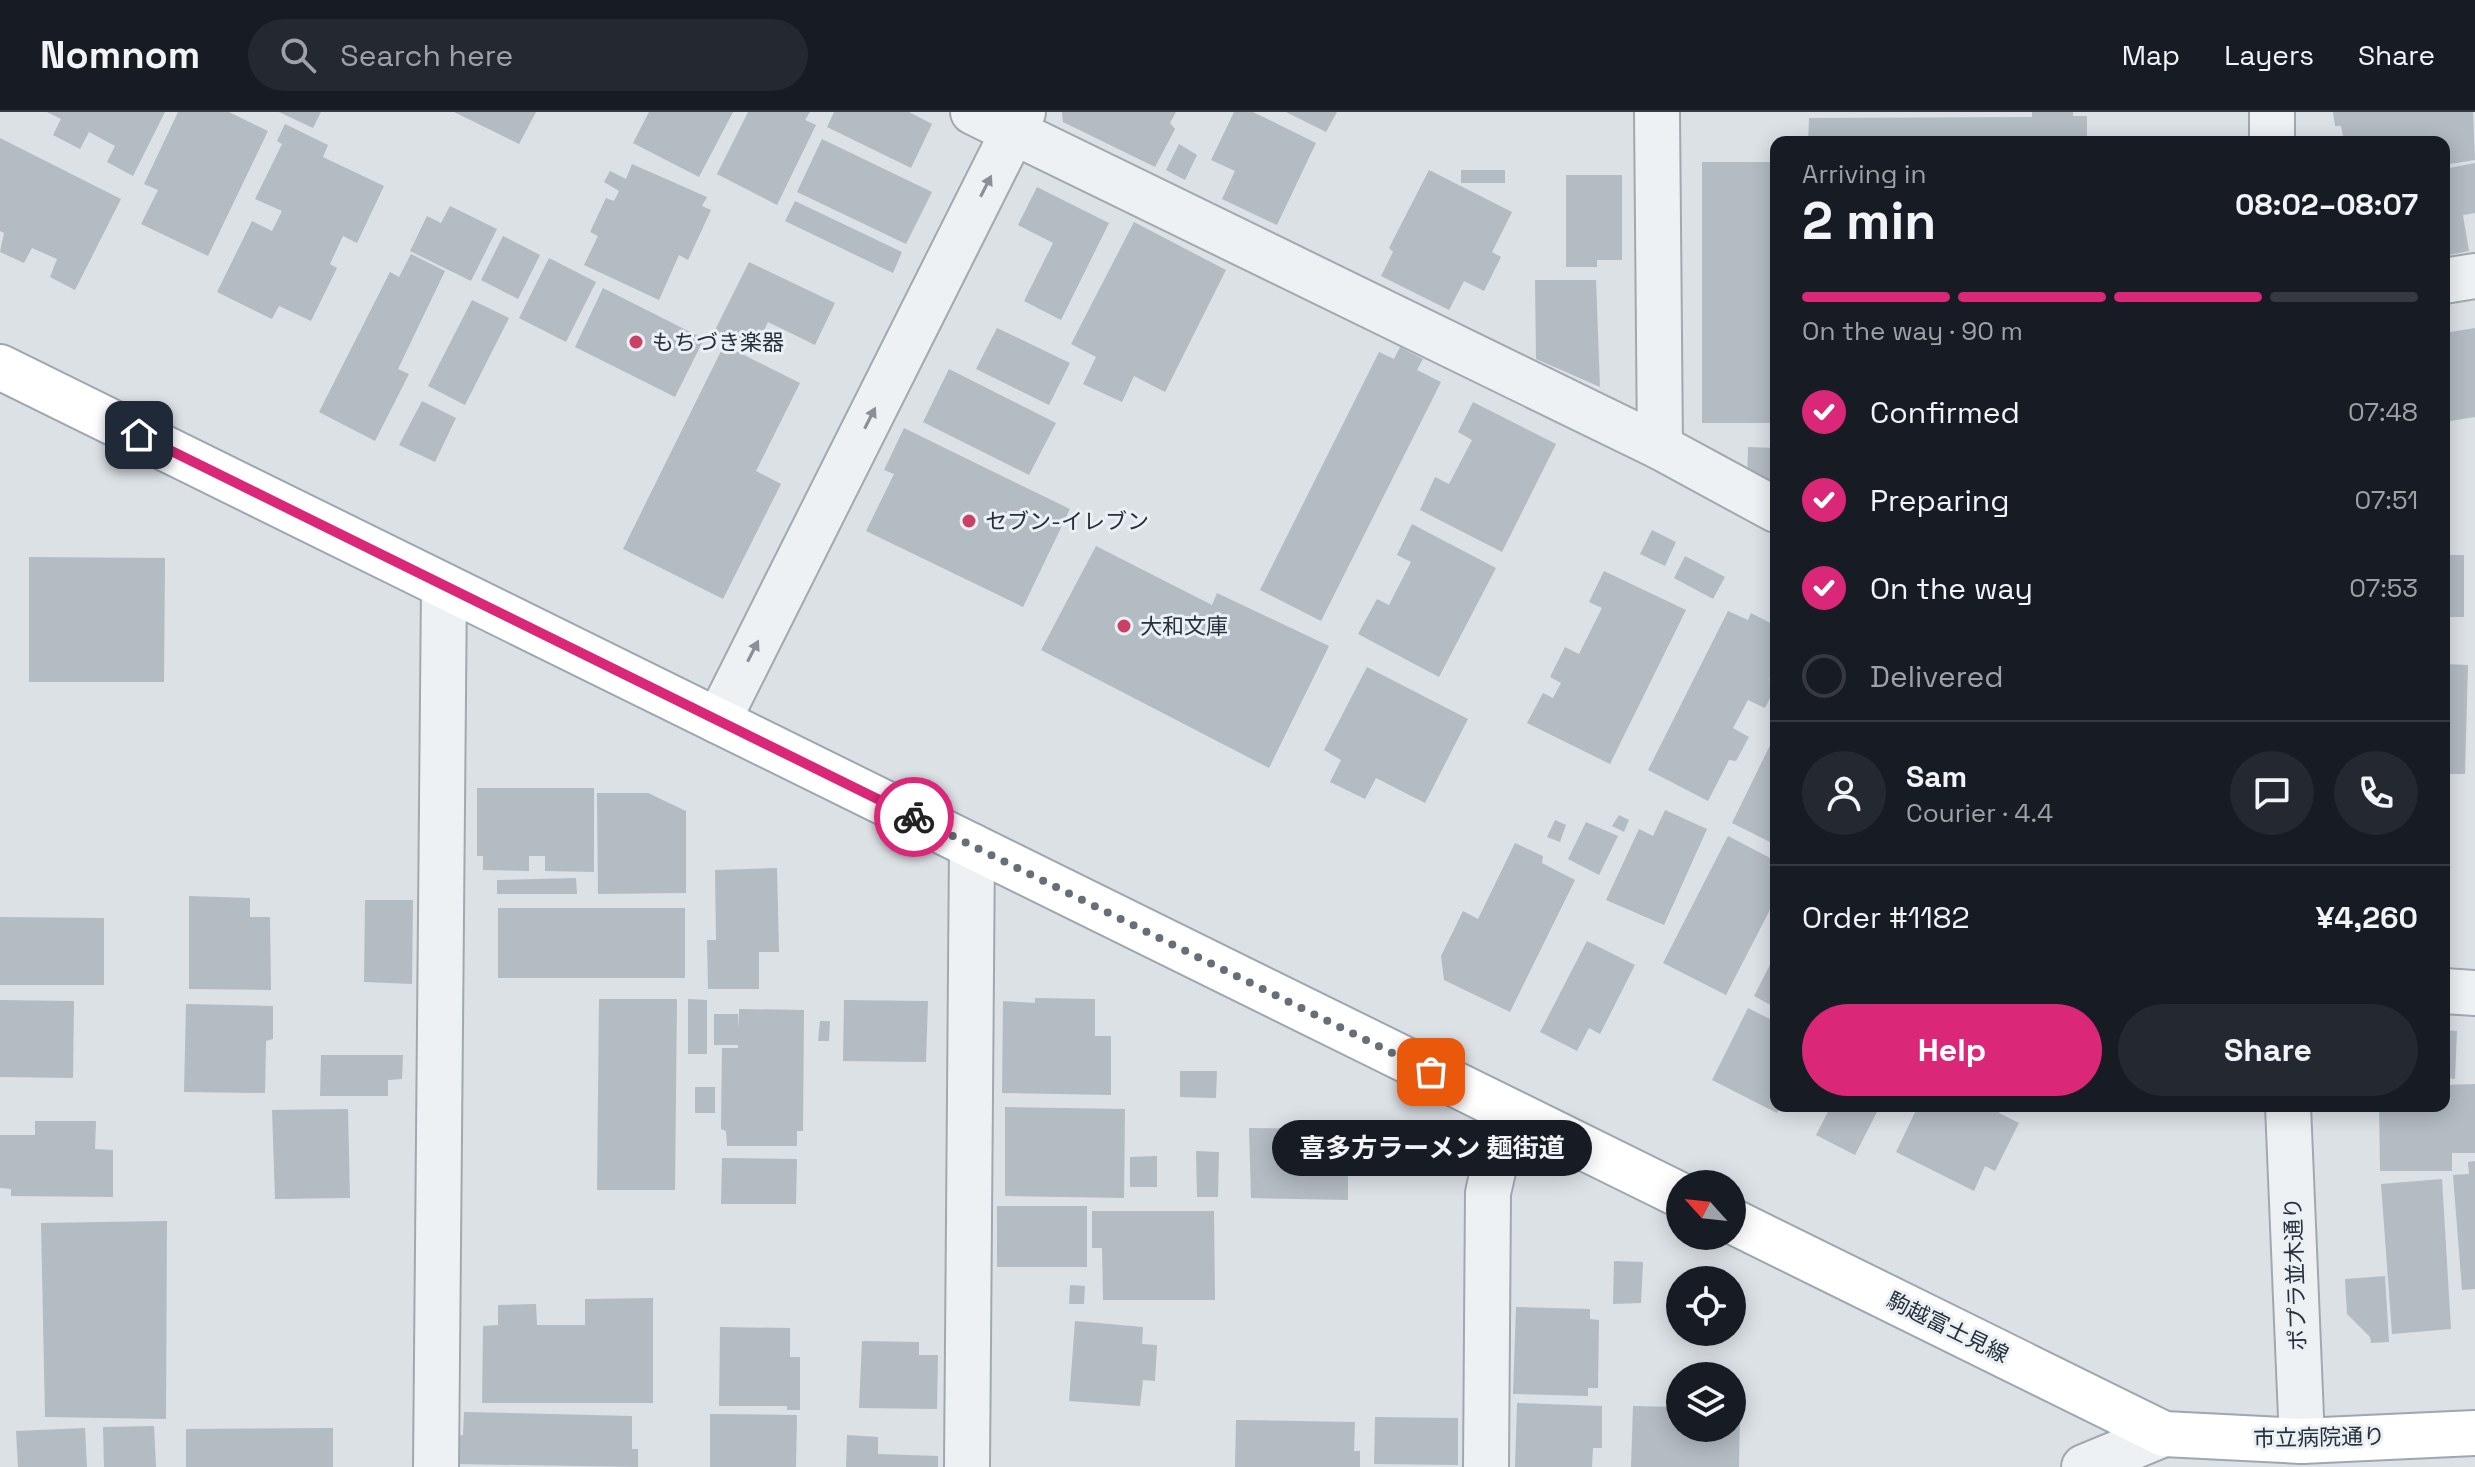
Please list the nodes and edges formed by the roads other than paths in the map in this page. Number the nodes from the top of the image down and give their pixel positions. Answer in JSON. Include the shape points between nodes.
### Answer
{"nodes":[{"id":1,"x":973,"y":112,"type":"edge"},
{"id":2,"x":1657,"y":112,"type":"edge"},
{"id":3,"x":2272,"y":112,"type":"edge"},
{"id":4,"x":1018,"y":122,"type":"edge"},
{"id":5,"x":2272,"y":136,"type":"edge"},
{"id":6,"x":2475,"y":276,"type":"edge"},
{"id":7,"x":2450,"y":280,"type":"edge"},
{"id":8,"x":0,"y":367,"type":"edge"},
{"id":9,"x":1660,"y":447,"type":"junction"},
{"id":10,"x":1770,"y":507,"type":"edge"},
{"id":11,"x":444,"y":586,"type":"junction"},
{"id":12,"x":718,"y":721,"type":"junction"},
{"id":13,"x":972,"y":846,"type":"junction"},
{"id":14,"x":2450,"y":991,"type":"edge"},
{"id":15,"x":2475,"y":993,"type":"edge"},
{"id":16,"x":2288,"y":1112,"type":"edge"},
{"id":17,"x":1517,"y":1115,"type":"junction"},
{"id":18,"x":1666,"y":1188,"type":"edge"},
{"id":19,"x":1746,"y":1228,"type":"edge"},
{"id":20,"x":2475,"y":1433,"type":"edge"},
{"id":21,"x":2164,"y":1434,"type":"junction"},
{"id":22,"x":2302,"y":1441,"type":"junction"},
{"id":23,"x":436,"y":1467,"type":"edge"},
{"id":24,"x":967,"y":1467,"type":"edge"},
{"id":25,"x":1486,"y":1467,"type":"edge"},
{"id":26,"x":2084,"y":1467,"type":"edge"}],
"edges":[{"from":1,"to":4,"type":"street"},
{"from":2,"to":9,"type":"street"},
{"from":3,"to":5,"type":"street"},
{"from":4,"to":9,"type":"street"},
{"from":12,"to":4,"type":"street","one_way":true},
{"from":6,"to":7,"type":"street"},
{"from":8,"to":11,"type":"main road"},
{"from":9,"to":10,"type":"street"},
{"from":11,"to":12,"type":"main road"},
{"from":11,"to":23,"type":"street"},
{"from":12,"to":13,"type":"main road"},
{"from":13,"to":17,"type":"main road"},
{"from":13,"to":24,"type":"street"},
{"from":14,"to":15,"type":"street"},
{"from":16,"to":22,"type":"street","name":"ポプラ並木通り"},
{"from":17,"to":18,"type":"main road"},
{"from":17,"to":25,"type":"street","via":[[1496,1158],[1488,1193]]},
{"from":19,"to":21,"type":"main road","name":"駒越富士見線"},
{"from":20,"to":22,"type":"main road","name":"市立病院通り"},
{"from":21,"to":22,"type":"main road","name":"市立病院通り"},
{"from":21,"to":26,"type":"street"}]}
